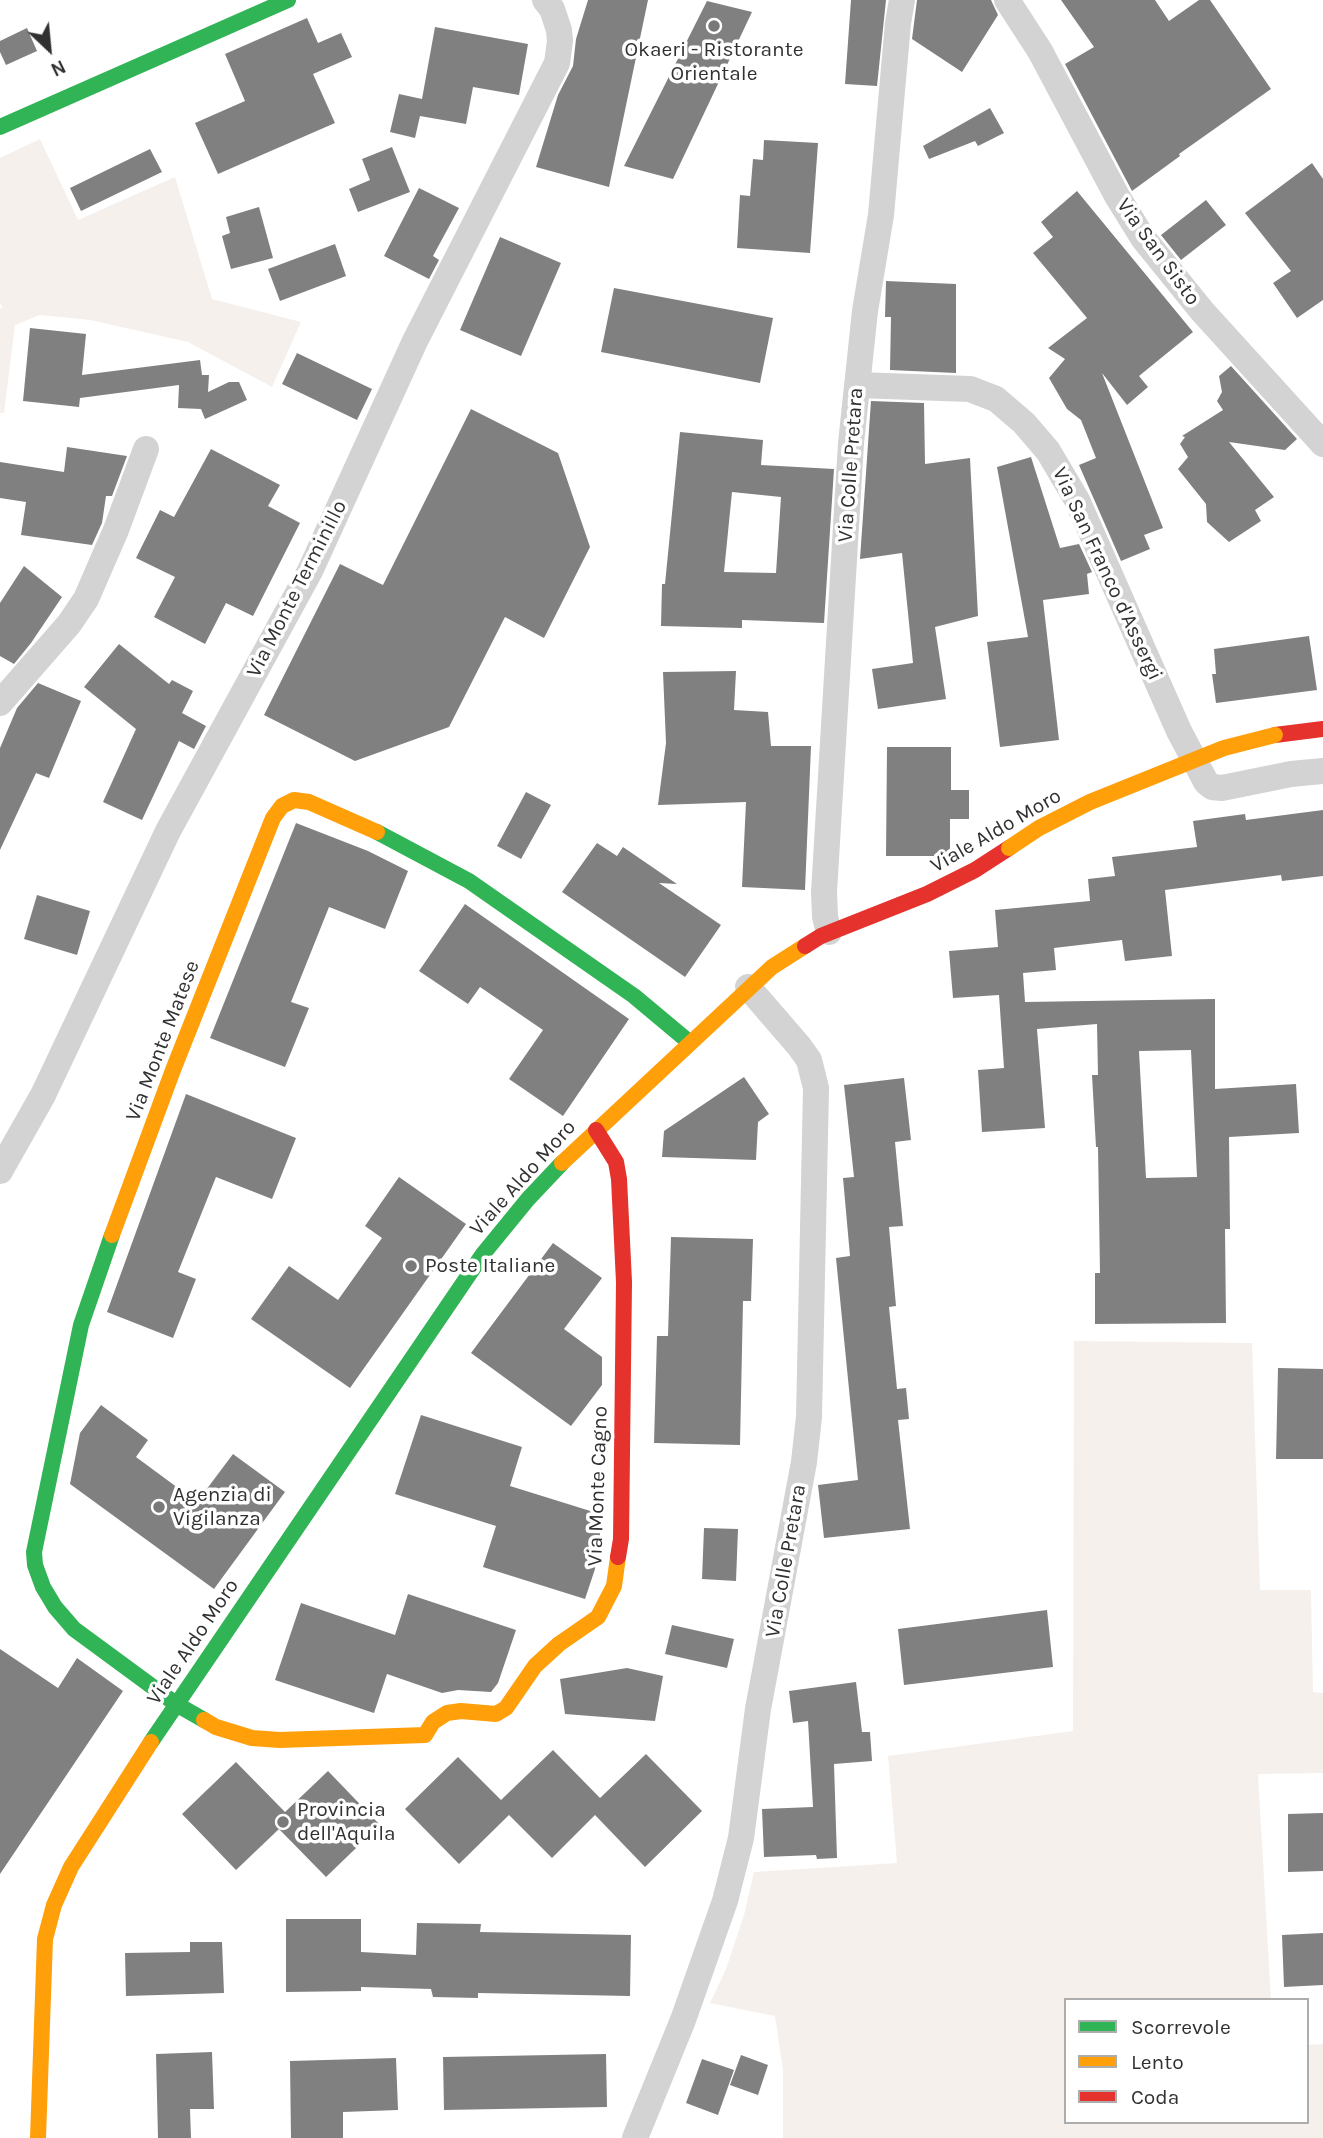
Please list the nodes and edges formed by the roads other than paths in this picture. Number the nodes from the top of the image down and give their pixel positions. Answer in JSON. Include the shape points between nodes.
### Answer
{"nodes":[{"id":1,"x":288,"y":0,"type":"edge"},
{"id":2,"x":545,"y":0,"type":"edge"},
{"id":3,"x":902,"y":0,"type":"edge"},
{"id":4,"x":1007,"y":0,"type":"edge"},
{"id":5,"x":0,"y":127,"type":"edge"},
{"id":6,"x":857,"y":385,"type":"junction"},
{"id":7,"x":1323,"y":444,"type":"edge"},
{"id":8,"x":146,"y":449,"type":"dead end"},
{"id":9,"x":0,"y":703,"type":"edge"},
{"id":10,"x":1323,"y":729,"type":"edge"},
{"id":11,"x":1323,"y":771,"type":"edge"},
{"id":12,"x":829,"y":932,"type":"junction"},
{"id":13,"x":748,"y":987,"type":"junction"},
{"id":14,"x":689,"y":1042,"type":"junction"},
{"id":15,"x":596,"y":1129,"type":"junction"},
{"id":16,"x":0,"y":1171,"type":"edge"},
{"id":17,"x":176,"y":1704,"type":"junction"},
{"id":18,"x":37,"y":2138,"type":"edge"},
{"id":19,"x":635,"y":2138,"type":"edge"}],
"edges":[{"from":1,"to":5,"type":"street"},
{"from":2,"to":16,"type":"street","name":"Via Monte Terminillo","via":[[559,30],[557,63],[415,341],[310,571],[169,831],[43,1095]]},
{"from":3,"to":6,"type":"street","name":"Via Colle Pretara","via":[[881,215]]},
{"from":4,"to":7,"type":"street","name":"Via San Sisto","via":[[1143,238],[1202,311]]},
{"from":6,"to":11,"type":"street","name":"Via San Franco d'Assergi","via":[[970,389],[996,399],[1024,423],[1053,458],[1077,500],[1179,731],[1209,785],[1222,788]]},
{"from":6,"to":12,"type":"street","name":"Via Colle Pretara","via":[[824,892]]},
{"from":8,"to":9,"type":"street","via":[[86,599]]},
{"from":10,"to":12,"type":"street","name":"Viale Aldo Moro","bridge":true,"via":[[1275,734],[1224,748],[1090,802],[927,894]]},
{"from":12,"to":13,"type":"street","name":"Viale Aldo Moro"},
{"from":13,"to":14,"type":"street","name":"Viale Aldo Moro"},
{"from":13,"to":19,"type":"street","name":"Via Colle Pretara","via":[[809,1060],[816,1088],[806,1451],[758,1709],[741,1838],[725,1900],[683,2020]]},
{"from":14,"to":15,"type":"street","name":"Viale Aldo Moro"},
{"from":14,"to":17,"type":"street","name":"Via Monte Matese","via":[[634,996],[469,881],[399,842],[309,802],[294,800],[282,806],[273,818],[173,1070],[85,1308],[34,1552],[43,1587],[74,1629]]},
{"from":15,"to":17,"type":"street","name":"Viale Aldo Moro","via":[[528,1199],[483,1254]]},
{"from":15,"to":17,"type":"street","name":"Via Monte Cagno","via":[[616,1162],[624,1282],[621,1539],[614,1586],[598,1617],[536,1666],[502,1711],[447,1713],[433,1722],[425,1735],[252,1738],[216,1727]]},
{"from":17,"to":18,"type":"street","name":"Viale Aldo Moro","via":[[71,1867],[48,1921]]}]}
